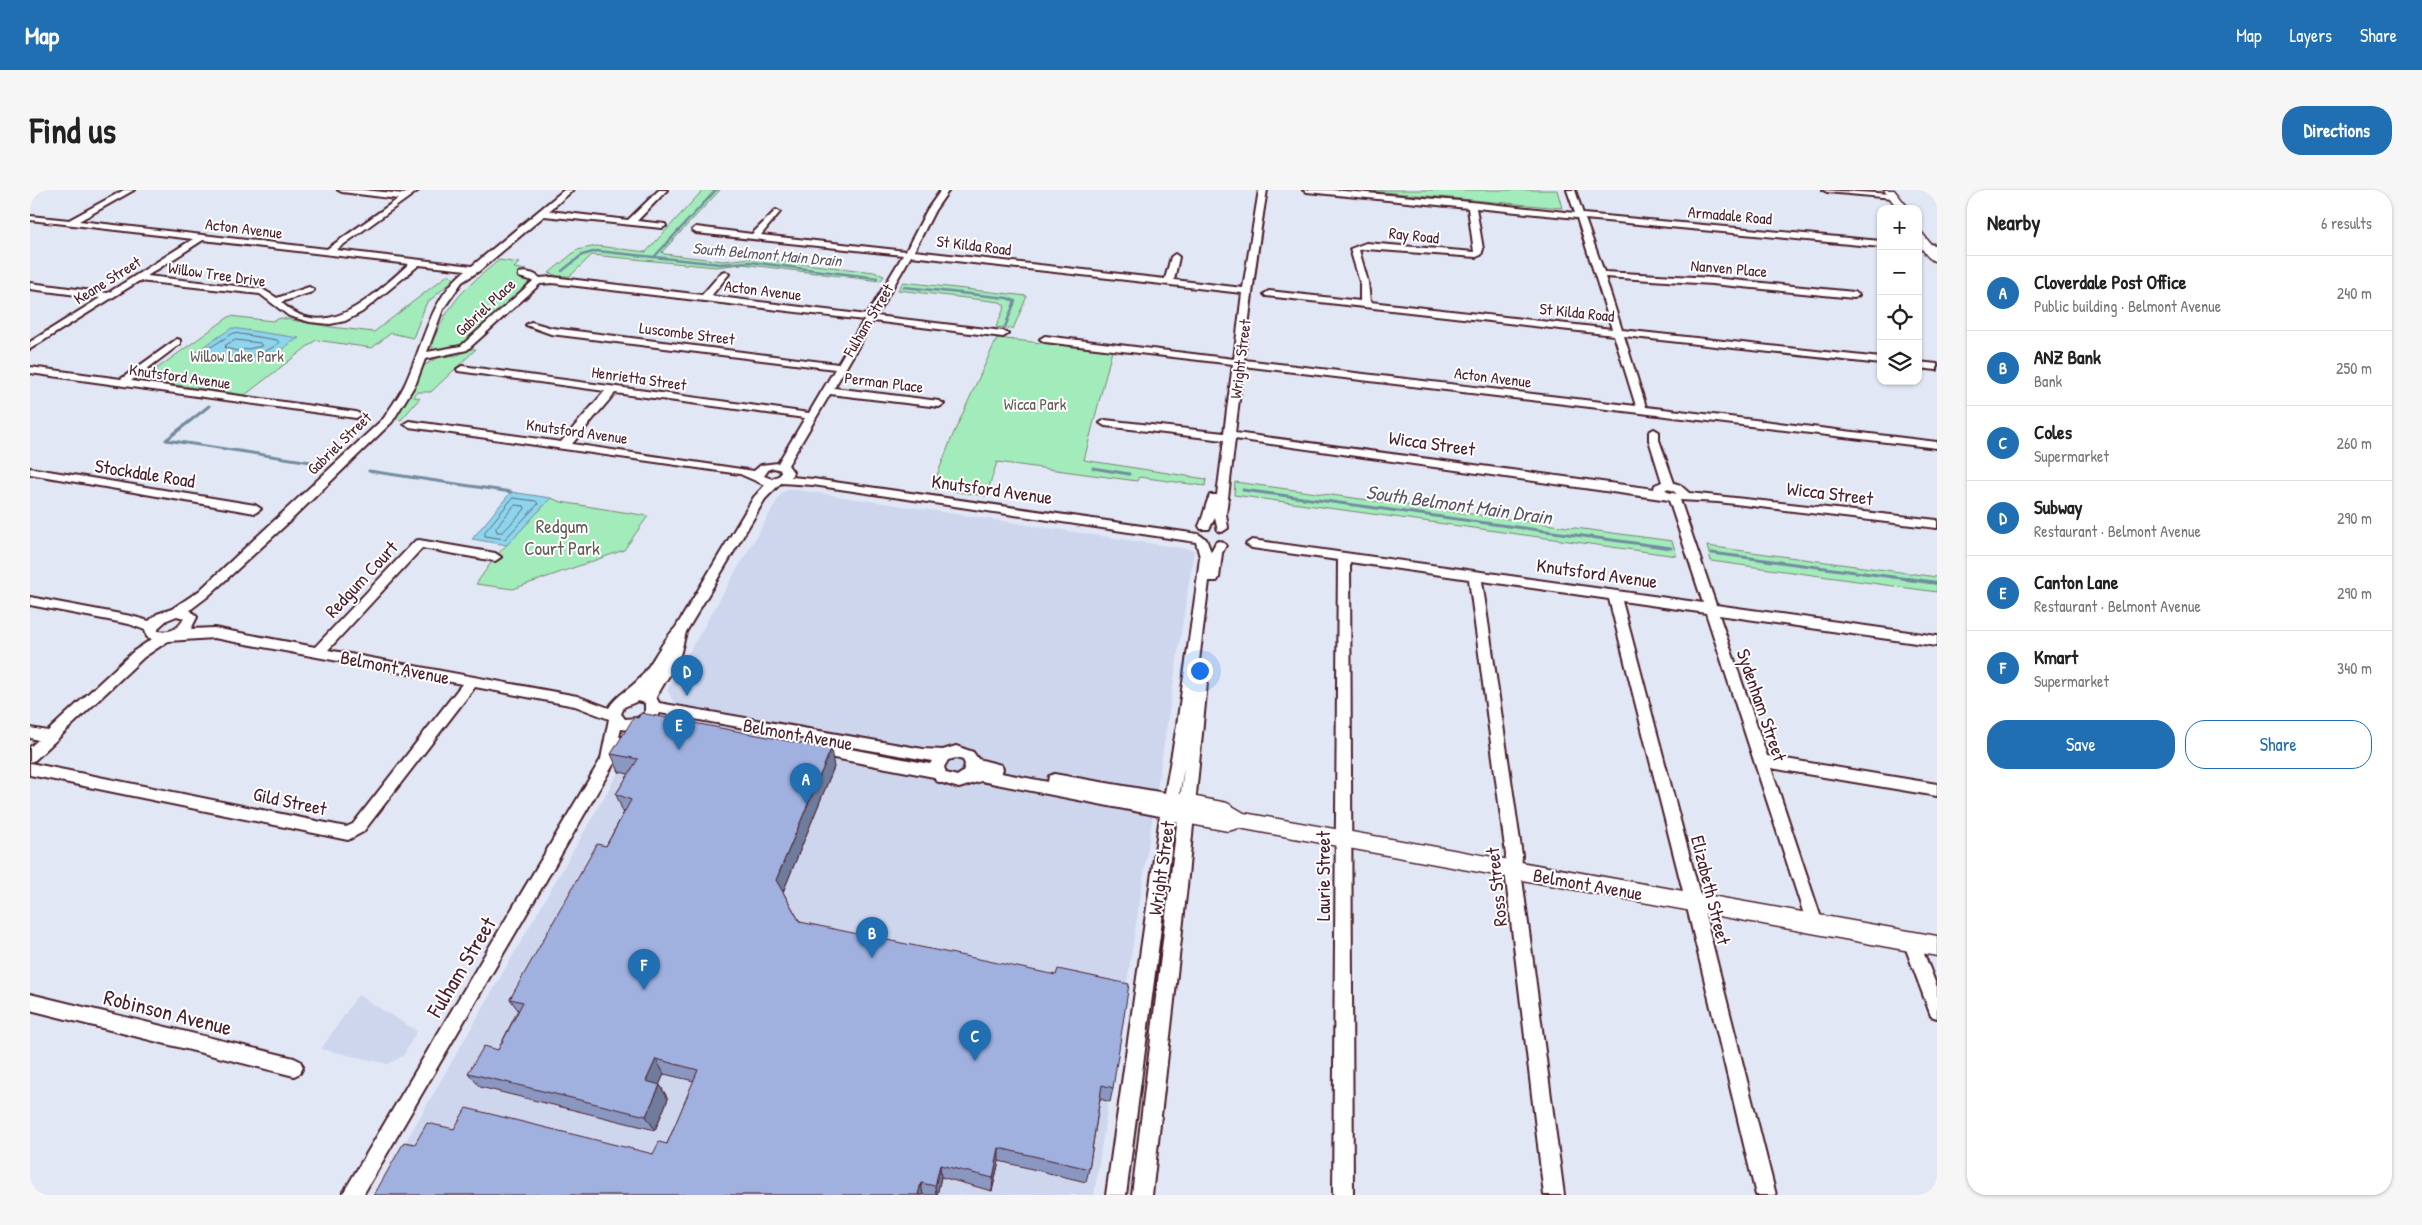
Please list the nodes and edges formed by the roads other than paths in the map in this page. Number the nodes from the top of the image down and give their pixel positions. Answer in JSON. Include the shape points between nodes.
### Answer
{"nodes":[{"id":1,"x":130,"y":190,"type":"edge"},
{"id":2,"x":342,"y":190,"type":"edge"},
{"id":3,"x":415,"y":190,"type":"edge"},
{"id":4,"x":570,"y":190,"type":"edge"},
{"id":5,"x":663,"y":190,"type":"edge"},
{"id":6,"x":945,"y":190,"type":"edge"},
{"id":7,"x":1254,"y":190,"type":"edge"},
{"id":8,"x":1263,"y":190,"type":"edge"},
{"id":9,"x":1307,"y":190,"type":"edge"},
{"id":10,"x":1571,"y":190,"type":"edge"},
{"id":11,"x":1827,"y":190,"type":"edge"},
{"id":12,"x":1888,"y":193,"type":"edge"},
{"id":13,"x":405,"y":197,"type":"junction"},
{"id":14,"x":1472,"y":204,"type":"junction"},
{"id":15,"x":1896,"y":205,"type":"edge"},
{"id":16,"x":1900,"y":205,"type":"edge"},
{"id":17,"x":776,"y":212,"type":"dead end"},
{"id":18,"x":542,"y":213,"type":"junction"},
{"id":19,"x":1580,"y":216,"type":"junction"},
{"id":20,"x":30,"y":218,"type":"edge"},
{"id":21,"x":70,"y":223,"type":"junction"},
{"id":22,"x":630,"y":223,"type":"junction"},
{"id":23,"x":662,"y":226,"type":"dead end"},
{"id":24,"x":696,"y":230,"type":"dead end"},
{"id":25,"x":1922,"y":233,"type":"edge"},
{"id":26,"x":755,"y":236,"type":"junction"},
{"id":27,"x":201,"y":238,"type":"junction"},
{"id":28,"x":1922,"y":240,"type":"edge"},
{"id":29,"x":1877,"y":244,"type":"edge"},
{"id":30,"x":1931,"y":250,"type":"edge"},
{"id":31,"x":327,"y":253,"type":"junction"},
{"id":32,"x":909,"y":253,"type":"junction"},
{"id":33,"x":1175,"y":257,"type":"dead end"},
{"id":34,"x":416,"y":263,"type":"junction"},
{"id":35,"x":474,"y":270,"type":"junction"},
{"id":36,"x":725,"y":274,"type":"dead end"},
{"id":37,"x":1600,"y":274,"type":"junction"},
{"id":38,"x":522,"y":275,"type":"dead end"},
{"id":39,"x":139,"y":278,"type":"junction"},
{"id":40,"x":538,"y":281,"type":"junction"},
{"id":41,"x":1170,"y":283,"type":"junction"},
{"id":42,"x":30,"y":286,"type":"edge"},
{"id":43,"x":309,"y":290,"type":"dead end"},
{"id":44,"x":1244,"y":291,"type":"junction"},
{"id":45,"x":1269,"y":294,"type":"dead end"},
{"id":46,"x":1854,"y":295,"type":"dead end"},
{"id":47,"x":110,"y":296,"type":"junction"},
{"id":48,"x":705,"y":298,"type":"junction"},
{"id":49,"x":276,"y":301,"type":"junction"},
{"id":50,"x":1365,"y":304,"type":"junction"},
{"id":51,"x":869,"y":318,"type":"junction"},
{"id":52,"x":531,"y":325,"type":"dead end"},
{"id":53,"x":1617,"y":332,"type":"junction"},
{"id":54,"x":1003,"y":334,"type":"dead end"},
{"id":55,"x":1045,"y":339,"type":"dead end"},
{"id":56,"x":177,"y":342,"type":"dead end"},
{"id":57,"x":30,"y":346,"type":"edge"},
{"id":58,"x":422,"y":356,"type":"junction"},
{"id":59,"x":1236,"y":361,"type":"junction"},
{"id":60,"x":1877,"y":361,"type":"edge"},
{"id":61,"x":1922,"y":365,"type":"edge"},
{"id":62,"x":840,"y":367,"type":"junction"},
{"id":63,"x":1937,"y":367,"type":"edge"},
{"id":64,"x":462,"y":369,"type":"dead end"},
{"id":65,"x":30,"y":370,"type":"edge"},
{"id":66,"x":121,"y":384,"type":"junction"},
{"id":67,"x":613,"y":389,"type":"junction"},
{"id":68,"x":826,"y":390,"type":"junction"},
{"id":69,"x":939,"y":404,"type":"dead end"},
{"id":70,"x":1642,"y":410,"type":"junction"},
{"id":71,"x":356,"y":415,"type":"dead end"},
{"id":72,"x":811,"y":416,"type":"junction"},
{"id":73,"x":1105,"y":422,"type":"dead end"},
{"id":74,"x":409,"y":424,"type":"dead end"},
{"id":75,"x":1654,"y":432,"type":"dead end"},
{"id":76,"x":1227,"y":436,"type":"junction"},
{"id":77,"x":1937,"y":445,"type":"edge"},
{"id":78,"x":564,"y":446,"type":"junction"},
{"id":79,"x":30,"y":471,"type":"edge"},
{"id":80,"x":780,"y":473,"type":"junction"},
{"id":81,"x":760,"y":475,"type":"junction"},
{"id":82,"x":1671,"y":492,"type":"junction"},
{"id":83,"x":760,"y":497,"type":"junction"},
{"id":84,"x":1718,"y":498,"type":"joint"},
{"id":85,"x":255,"y":509,"type":"dead end"},
{"id":86,"x":1937,"y":524,"type":"edge"},
{"id":87,"x":1222,"y":528,"type":"junction"},
{"id":88,"x":1201,"y":534,"type":"junction"},
{"id":89,"x":1252,"y":544,"type":"dead end"},
{"id":90,"x":1220,"y":545,"type":"junction"},
{"id":91,"x":495,"y":557,"type":"dead end"},
{"id":92,"x":1344,"y":557,"type":"junction"},
{"id":93,"x":1475,"y":576,"type":"junction"},
{"id":94,"x":1614,"y":595,"type":"junction"},
{"id":95,"x":30,"y":601,"type":"edge"},
{"id":96,"x":1709,"y":607,"type":"junction"},
{"id":97,"x":185,"y":616,"type":"junction"},
{"id":98,"x":162,"y":617,"type":"junction"},
{"id":99,"x":131,"y":620,"type":"junction"},
{"id":100,"x":681,"y":630,"type":"junction"},
{"id":101,"x":160,"y":633,"type":"junction"},
{"id":102,"x":214,"y":634,"type":"junction"},
{"id":103,"x":1937,"y":641,"type":"edge"},
{"id":104,"x":318,"y":652,"type":"junction"},
{"id":105,"x":472,"y":681,"type":"junction"},
{"id":106,"x":625,"y":699,"type":"junction"},
{"id":107,"x":577,"y":701,"type":"junction"},
{"id":108,"x":651,"y":702,"type":"junction"},
{"id":109,"x":615,"y":717,"type":"junction"},
{"id":110,"x":641,"y":722,"type":"junction"},
{"id":111,"x":660,"y":723,"type":"edge"},
{"id":112,"x":707,"y":731,"type":"edge"},
{"id":113,"x":30,"y":733,"type":"edge"},
{"id":114,"x":50,"y":737,"type":"junction"},
{"id":115,"x":30,"y":756,"type":"edge"},
{"id":116,"x":943,"y":756,"type":"junction"},
{"id":117,"x":608,"y":761,"type":"junction"},
{"id":118,"x":1762,"y":761,"type":"junction"},
{"id":119,"x":973,"y":763,"type":"junction"},
{"id":120,"x":30,"y":769,"type":"edge"},
{"id":121,"x":937,"y":772,"type":"junction"},
{"id":122,"x":964,"y":779,"type":"junction"},
{"id":123,"x":1937,"y":790,"type":"edge"},
{"id":124,"x":1178,"y":807,"type":"junction"},
{"id":125,"x":1343,"y":840,"type":"junction"},
{"id":126,"x":1513,"y":871,"type":"junction"},
{"id":127,"x":1694,"y":903,"type":"junction"},
{"id":128,"x":1815,"y":924,"type":"junction"},
{"id":129,"x":1911,"y":941,"type":"junction"},
{"id":130,"x":1937,"y":946,"type":"edge"},
{"id":131,"x":30,"y":1002,"type":"edge"},
{"id":132,"x":1937,"y":1010,"type":"edge"},
{"id":133,"x":294,"y":1067,"type":"dead end"},
{"id":134,"x":352,"y":1195,"type":"edge"},
{"id":135,"x":1116,"y":1195,"type":"edge"},
{"id":136,"x":1142,"y":1195,"type":"edge"},
{"id":137,"x":1343,"y":1195,"type":"edge"},
{"id":138,"x":1554,"y":1195,"type":"edge"},
{"id":139,"x":1766,"y":1195,"type":"edge"}],
"edges":[{"from":1,"to":21,"type":"street"},
{"from":2,"to":13,"type":"street"},
{"from":3,"to":13,"type":"street"},
{"from":4,"to":18,"type":"street","name":"Gabriel Street"},
{"from":5,"to":22,"type":"street"},
{"from":6,"to":32,"type":"street","name":"Fulham Street"},
{"from":7,"to":44,"type":"street","name":"Wright Street"},
{"from":8,"to":44,"type":"street","name":"Wright Street"},
{"from":9,"to":14,"type":"street","name":"Armadale Road"},
{"from":10,"to":19,"type":"street"},
{"from":11,"to":12,"type":"street"},
{"from":12,"to":15,"type":"main road"},
{"from":12,"to":16,"type":"main road"},
{"from":13,"to":31,"type":"street"},
{"from":14,"to":19,"type":"street","name":"Armadale Road"},
{"from":14,"to":50,"type":"street","name":"Ray Road","via":[[1479,249],[1473,255],[1366,246],[1354,249],[1364,282]]},
{"from":17,"to":26,"type":"street"},
{"from":18,"to":22,"type":"street"},
{"from":18,"to":35,"type":"street","name":"Gabriel Street","via":[[491,256],[489,262]]},
{"from":19,"to":29,"type":"street","name":"Armadale Road"},
{"from":19,"to":37,"type":"street"},
{"from":20,"to":21,"type":"street","name":"Acton Avenue"},
{"from":21,"to":27,"type":"street","name":"Acton Avenue"},
{"from":22,"to":23,"type":"street"},
{"from":24,"to":26,"type":"street","name":"St Kilda Road"},
{"from":25,"to":30,"type":"main road"},
{"from":26,"to":32,"type":"street","name":"St Kilda Road"},
{"from":27,"to":31,"type":"street","name":"Acton Avenue"},
{"from":27,"to":39,"type":"street","name":"Keane Street"},
{"from":28,"to":30,"type":"main road"},
{"from":31,"to":34,"type":"street","name":"Acton Avenue"},
{"from":32,"to":41,"type":"street","name":"St Kilda Road"},
{"from":32,"to":51,"type":"street","name":"Fulham Street"},
{"from":33,"to":41,"type":"street"},
{"from":34,"to":35,"type":"street","name":"Acton Avenue"},
{"from":34,"to":49,"type":"street","name":"Willow Tree Drive","via":[[350,315],[336,320],[299,317]]},
{"from":35,"to":58,"type":"street","name":"Gabriel Street","via":[[456,285],[438,309]]},
{"from":36,"to":48,"type":"street"},
{"from":37,"to":46,"type":"street","name":"Nanven Place"},
{"from":37,"to":53,"type":"street"},
{"from":38,"to":40,"type":"street","name":"Acton Avenue","via":[[532,276]]},
{"from":39,"to":47,"type":"street","name":"Keane Street"},
{"from":39,"to":49,"type":"street","name":"Willow Tree Drive","via":[[262,292]]},
{"from":40,"to":48,"type":"street","name":"Acton Avenue"},
{"from":40,"to":58,"type":"street","name":"Gabriel Place","via":[[464,348]]},
{"from":41,"to":44,"type":"street","name":"St Kilda Road"},
{"from":42,"to":47,"type":"street"},
{"from":43,"to":49,"type":"street"},
{"from":44,"to":59,"type":"street","name":"Wright Street"},
{"from":45,"to":50,"type":"street","name":"St Kilda Road"},
{"from":47,"to":57,"type":"street","name":"Keane Street"},
{"from":48,"to":51,"type":"street","name":"Acton Avenue"},
{"from":50,"to":53,"type":"street","name":"St Kilda Road"},
{"from":51,"to":54,"type":"street","name":"Acton Avenue"},
{"from":51,"to":62,"type":"street","name":"Fulham Street"},
{"from":52,"to":62,"type":"street","name":"Luscombe Street","via":[[551,331]]},
{"from":53,"to":60,"type":"street","name":"St Kilda Road"},
{"from":53,"to":70,"type":"street"},
{"from":55,"to":59,"type":"street","name":"Acton Avenue"},
{"from":56,"to":66,"type":"street"},
{"from":58,"to":97,"type":"street","name":"Gabriel Street","via":[[411,383],[388,420],[203,594]]},
{"from":59,"to":70,"type":"street","name":"Acton Avenue"},
{"from":59,"to":76,"type":"street","name":"Wright Street"},
{"from":61,"to":63,"type":"street"},
{"from":62,"to":68,"type":"street","name":"Fulham Street"},
{"from":64,"to":67,"type":"street","name":"Henrietta Street"},
{"from":65,"to":66,"type":"street","name":"Knutsford Avenue"},
{"from":66,"to":71,"type":"street","name":"Knutsford Avenue"},
{"from":67,"to":72,"type":"street","name":"Henrietta Street"},
{"from":67,"to":78,"type":"street"},
{"from":68,"to":69,"type":"street","name":"Perman Place"},
{"from":68,"to":72,"type":"street","name":"Fulham Street"},
{"from":70,"to":77,"type":"street","name":"Acton Avenue"},
{"from":72,"to":80,"type":"street","name":"Fulham Street"},
{"from":73,"to":76,"type":"street","name":"Wicca Street"},
{"from":74,"to":78,"type":"street","name":"Knutsford Avenue"},
{"from":75,"to":82,"type":"street","name":"Sydenham Street"},
{"from":76,"to":82,"type":"street","name":"Wicca Street"},
{"from":76,"to":87,"type":"street","name":"Wright Street","via":[[1220,514]]},
{"from":76,"to":88,"type":"street","name":"Wright Street","via":[[1212,511]]},
{"from":78,"to":81,"type":"street","name":"Knutsford Avenue"},
{"from":79,"to":85,"type":"street","name":"Stockdale Road"},
{"from":80,"to":81,"type":"street"},
{"from":80,"to":81,"type":"street"},
{"from":80,"to":83,"type":"street","name":"Fulham Street"},
{"from":80,"to":88,"type":"street","name":"Knutsford Avenue","via":[[813,482]]},
{"from":81,"to":83,"type":"street","name":"Fulham Street"},
{"from":82,"to":84,"type":"street","name":"Wicca Street"},
{"from":82,"to":96,"type":"street","name":"Sydenham Street"},
{"from":83,"to":100,"type":"street","name":"Fulham Street"},
{"from":84,"to":86,"type":"street","name":"Wicca Street"},
{"from":87,"to":88,"type":"street"},
{"from":87,"to":90,"type":"street","name":"Wright Street","via":[[1228,537]]},
{"from":88,"to":90,"type":"street","via":[[1211,545]]},
{"from":88,"to":124,"type":"street","name":"Wright Street","via":[[1206,557],[1184,726]]},
{"from":89,"to":92,"type":"street","name":"Knutsford Avenue"},
{"from":90,"to":124,"type":"street","name":"Wright Street","via":[[1216,553]]},
{"from":91,"to":104,"type":"street","name":"Redgum Court","via":[[420,544]]},
{"from":92,"to":93,"type":"street","name":"Knutsford Avenue"},
{"from":92,"to":125,"type":"street","name":"Laurie Street"},
{"from":93,"to":94,"type":"street","name":"Knutsford Avenue"},
{"from":93,"to":126,"type":"street","name":"Ross Street","via":[[1514,856]]},
{"from":94,"to":96,"type":"street","name":"Knutsford Avenue"},
{"from":94,"to":127,"type":"street","name":"Elizabeth Street"},
{"from":95,"to":99,"type":"street","name":"Belmont Avenue"},
{"from":96,"to":103,"type":"street","name":"Knutsford Avenue"},
{"from":96,"to":118,"type":"street","name":"Sydenham Street"},
{"from":97,"to":98,"type":"street"},
{"from":97,"to":101,"type":"street","name":"Gabriel Street","via":[[184,628]]},
{"from":97,"to":102,"type":"street","name":"Belmont Avenue"},
{"from":98,"to":99,"type":"street","name":"Belmont Avenue"},
{"from":98,"to":101,"type":"street"},
{"from":99,"to":101,"type":"street","name":"Belmont Avenue"},
{"from":100,"to":106,"type":"street","name":"Fulham Street","via":[[667,645],[645,682]]},
{"from":100,"to":108,"type":"street","name":"Fulham Street","via":[[672,659]]},
{"from":101,"to":102,"type":"street","name":"Belmont Avenue"},
{"from":101,"to":114,"type":"street"},
{"from":102,"to":104,"type":"street","name":"Belmont Avenue"},
{"from":104,"to":105,"type":"street","name":"Belmont Avenue"},
{"from":105,"to":107,"type":"street","name":"Belmont Avenue"},
{"from":105,"to":120,"type":"street","name":"Gild Street","via":[[358,828],[348,834]]},
{"from":106,"to":107,"type":"street","name":"Belmont Avenue"},
{"from":106,"to":108,"type":"street","name":"Belmont Avenue","via":[[638,696]]},
{"from":106,"to":109,"type":"street","via":[[616,707]]},
{"from":107,"to":109,"type":"street","name":"Belmont Avenue"},
{"from":108,"to":110,"type":"street","via":[[653,712]]},
{"from":108,"to":116,"type":"street","name":"Belmont Avenue","via":[[923,755]]},
{"from":109,"to":110,"type":"street","name":"Belmont Avenue","via":[[625,725]]},
{"from":109,"to":117,"type":"street","name":"Fulham Street"},
{"from":110,"to":111,"type":"street","name":"Belmont Avenue"},
{"from":110,"to":117,"type":"street","name":"Fulham Street"},
{"from":112,"to":121,"type":"street","name":"Belmont Avenue"},
{"from":113,"to":114,"type":"street"},
{"from":114,"to":115,"type":"street"},
{"from":116,"to":119,"type":"street","name":"Belmont Avenue","via":[[956,752]]},
{"from":116,"to":121,"type":"street","via":[[936,763]]},
{"from":117,"to":134,"type":"street","name":"Fulham Street"},
{"from":118,"to":123,"type":"street"},
{"from":118,"to":128,"type":"street","name":"Sydenham Street"},
{"from":119,"to":122,"type":"street","via":[[970,775]]},
{"from":119,"to":124,"type":"street","name":"Belmont Avenue"},
{"from":121,"to":122,"type":"street","name":"Belmont Avenue","via":[[946,780],[958,782]]},
{"from":122,"to":124,"type":"street","name":"Belmont Avenue","via":[[981,775]]},
{"from":124,"to":125,"type":"main road","name":"Belmont Avenue","via":[[1228,823],[1239,820]]},
{"from":124,"to":135,"type":"street","name":"Wright Street"},
{"from":124,"to":136,"type":"street","name":"Wright Street","via":[[1179,886]]},
{"from":125,"to":126,"type":"main road","name":"Belmont Avenue"},
{"from":125,"to":137,"type":"street","name":"Laurie Street"},
{"from":126,"to":127,"type":"main road","name":"Belmont Avenue"},
{"from":126,"to":138,"type":"street","name":"Ross Street"},
{"from":127,"to":128,"type":"main road","name":"Belmont Avenue"},
{"from":127,"to":139,"type":"street","name":"Elizabeth Street"},
{"from":128,"to":129,"type":"main road","name":"Belmont Avenue"},
{"from":129,"to":130,"type":"main road","name":"Belmont Avenue"},
{"from":129,"to":132,"type":"street"},
{"from":131,"to":133,"type":"street","name":"Robinson Avenue"}]}
